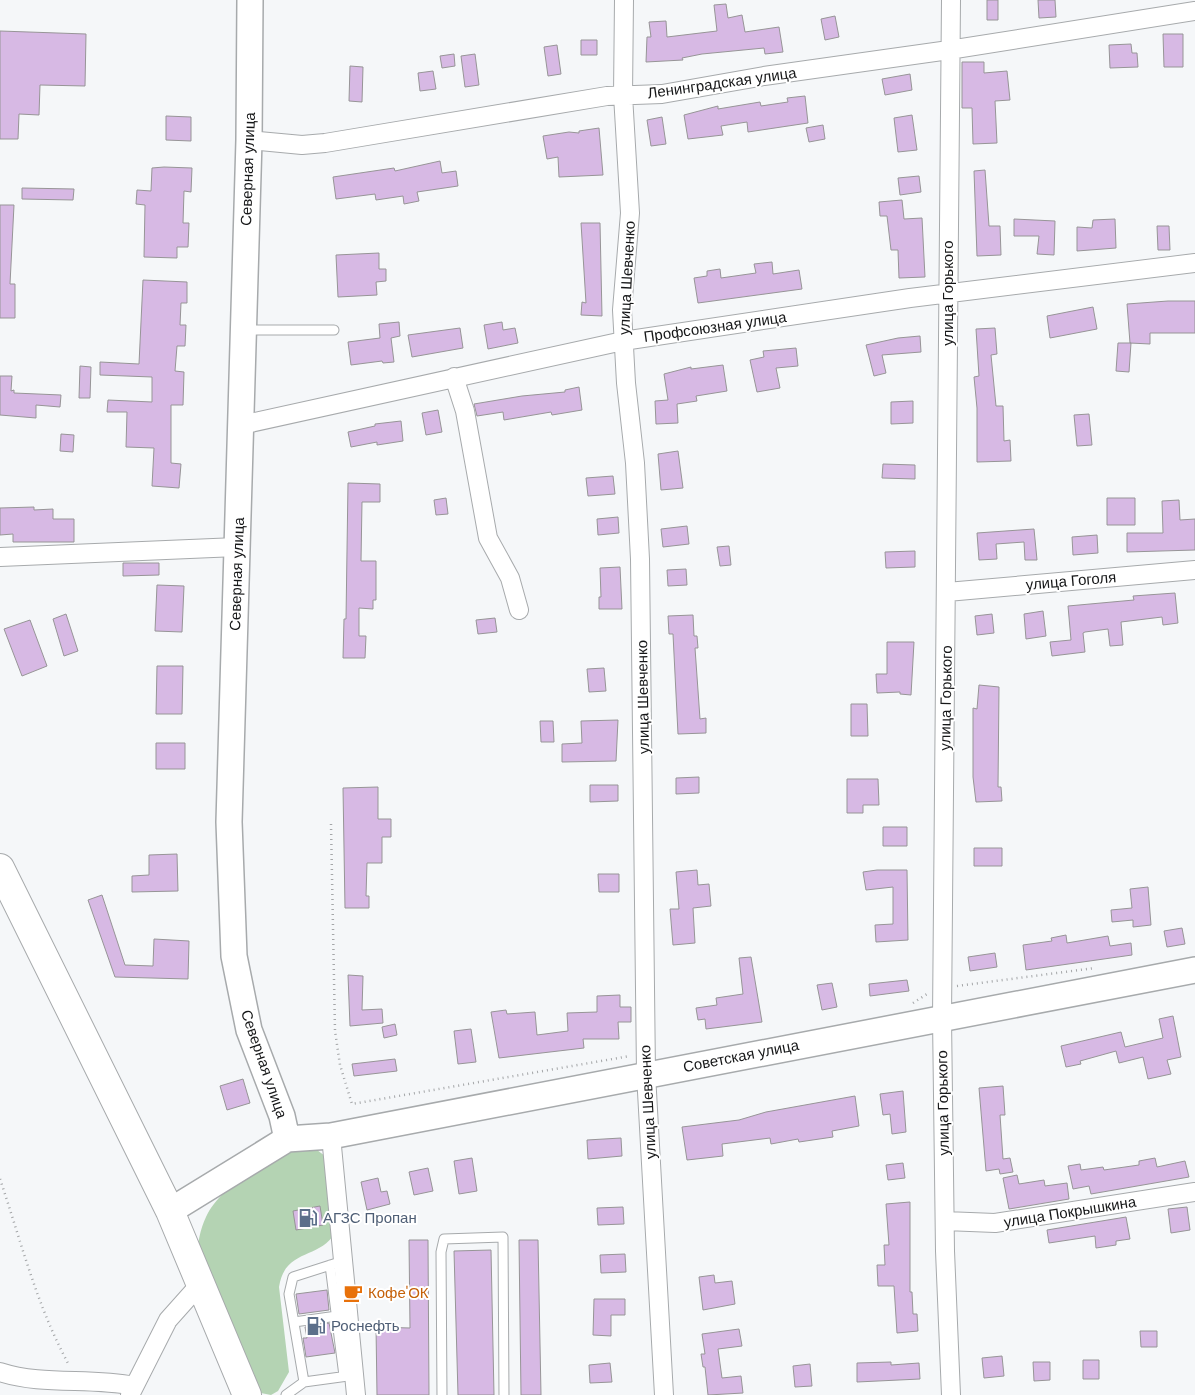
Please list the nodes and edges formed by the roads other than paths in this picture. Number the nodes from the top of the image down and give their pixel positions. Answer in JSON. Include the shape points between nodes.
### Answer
{"nodes":[{"id":1,"x":250,"y":0,"type":"edge"},
{"id":2,"x":624,"y":0,"type":"edge"},
{"id":3,"x":951,"y":0,"type":"edge"},
{"id":4,"x":1195,"y":11,"type":"edge"},
{"id":5,"x":949,"y":50,"type":"junction"},
{"id":6,"x":623,"y":95,"type":"junction"},
{"id":7,"x":249,"y":140,"type":"junction"},
{"id":8,"x":1195,"y":263,"type":"edge"},
{"id":9,"x":948,"y":294,"type":"junction"},
{"id":10,"x":242,"y":330,"type":"junction"},
{"id":11,"x":334,"y":330,"type":"dead end"},
{"id":12,"x":623,"y":341,"type":"junction"},
{"id":13,"x":454,"y":377,"type":"junction"},
{"id":14,"x":241,"y":426,"type":"junction"},
{"id":15,"x":238,"y":547,"type":"junction"},
{"id":16,"x":0,"y":557,"type":"edge"},
{"id":17,"x":1195,"y":570,"type":"edge"},
{"id":18,"x":947,"y":592,"type":"junction"},
{"id":19,"x":518,"y":610,"type":"dead end"},
{"id":20,"x":0,"y":868,"type":"edge"},
{"id":21,"x":1195,"y":970,"type":"edge"},
{"id":22,"x":942,"y":1018,"type":"junction"},
{"id":23,"x":646,"y":1064,"type":"junction"},
{"id":24,"x":331,"y":1136,"type":"junction"},
{"id":25,"x":287,"y":1139,"type":"junction"},
{"id":26,"x":1195,"y":1192,"type":"edge"},
{"id":27,"x":170,"y":1211,"type":"junction"},
{"id":28,"x":945,"y":1221,"type":"junction"},
{"id":29,"x":337,"y":1263,"type":"junction"},
{"id":30,"x":201,"y":1283,"type":"junction"},
{"id":31,"x":336,"y":1316,"type":"junction"},
{"id":32,"x":294,"y":1322,"type":"junction"},
{"id":33,"x":0,"y":1372,"type":"edge"},
{"id":34,"x":349,"y":1375,"type":"junction"},
{"id":35,"x":84,"y":1381,"type":"junction"},
{"id":36,"x":304,"y":1382,"type":"junction"},
{"id":37,"x":132,"y":1390,"type":"edge"},
{"id":38,"x":70,"y":1395,"type":"edge"},
{"id":39,"x":248,"y":1395,"type":"edge"},
{"id":40,"x":286,"y":1395,"type":"edge"},
{"id":41,"x":356,"y":1395,"type":"edge"},
{"id":42,"x":442,"y":1395,"type":"edge"},
{"id":43,"x":504,"y":1395,"type":"edge"},
{"id":44,"x":664,"y":1395,"type":"edge"},
{"id":45,"x":951,"y":1395,"type":"edge"}],
"edges":[{"from":1,"to":7,"type":"street","name":"Северная улица"},
{"from":2,"to":6,"type":"street","name":"улица Шевченко"},
{"from":3,"to":5,"type":"street","name":"улица Горького"},
{"from":4,"to":5,"type":"street","name":"Ленинградская улица"},
{"from":5,"to":6,"type":"street","name":"Ленинградская улица","via":[[662,94]]},
{"from":5,"to":9,"type":"street","name":"улица Горького"},
{"from":6,"to":7,"type":"street","name":"Ленинградская улица","via":[[325,143],[302,145]]},
{"from":6,"to":12,"type":"street","name":"улица Шевченко","via":[[630,213],[622,310]]},
{"from":7,"to":10,"type":"street","name":"Северная улица"},
{"from":8,"to":9,"type":"street","name":"Профсоюзная улица"},
{"from":9,"to":12,"type":"street","name":"Профсоюзная улица"},
{"from":9,"to":18,"type":"street","name":"улица Горького"},
{"from":10,"to":11,"type":"lane"},
{"from":10,"to":14,"type":"street","name":"Северная улица"},
{"from":12,"to":13,"type":"street","name":"Профсоюзная улица"},
{"from":12,"to":23,"type":"street","name":"улица Шевченко","via":[[640,559]]},
{"from":13,"to":14,"type":"street","name":"Профсоюзная улица"},
{"from":13,"to":19,"type":"street","via":[[465,411],[488,538],[510,578]]},
{"from":14,"to":15,"type":"street","name":"Северная улица"},
{"from":15,"to":16,"type":"street"},
{"from":15,"to":25,"type":"street","name":"Северная улица","via":[[229,822],[234,956],[249,1030],[282,1116]]},
{"from":17,"to":18,"type":"street","name":"улица Гоголя"},
{"from":18,"to":22,"type":"street","name":"улица Горького"},
{"from":20,"to":27,"type":"highway"},
{"from":21,"to":22,"type":"street","name":"Советская улица"},
{"from":22,"to":23,"type":"street","name":"Советская улица"},
{"from":22,"to":28,"type":"street","name":"улица Горького"},
{"from":23,"to":24,"type":"street","name":"Советская улица"},
{"from":23,"to":44,"type":"street","name":"улица Шевченко"},
{"from":24,"to":25,"type":"street","name":"Советская улица"},
{"from":24,"to":29,"type":"street"},
{"from":25,"to":27,"type":"street"},
{"from":26,"to":28,"type":"street","name":"улица Покрышкина","via":[[995,1224]]},
{"from":27,"to":30,"type":"highway"},
{"from":28,"to":45,"type":"street","name":"улица Горького"},
{"from":29,"to":31,"type":"lane"},
{"from":29,"to":32,"type":"lane","via":[[293,1276],[289,1294]]},
{"from":29,"to":34,"type":"street"},
{"from":30,"to":37,"type":"street","via":[[168,1320]]},
{"from":30,"to":39,"type":"highway"},
{"from":31,"to":32,"type":"lane"},
{"from":31,"to":34,"type":"lane"},
{"from":32,"to":36,"type":"lane"},
{"from":33,"to":35,"type":"street","via":[[36,1379]]},
{"from":34,"to":36,"type":"lane"},
{"from":34,"to":41,"type":"street"},
{"from":35,"to":37,"type":"street","via":[[108,1381]]},
{"from":35,"to":38,"type":"street"},
{"from":36,"to":40,"type":"lane"},
{"from":42,"to":43,"type":"lane","via":[[441,1252],[444,1238],[502,1237]]}]}
